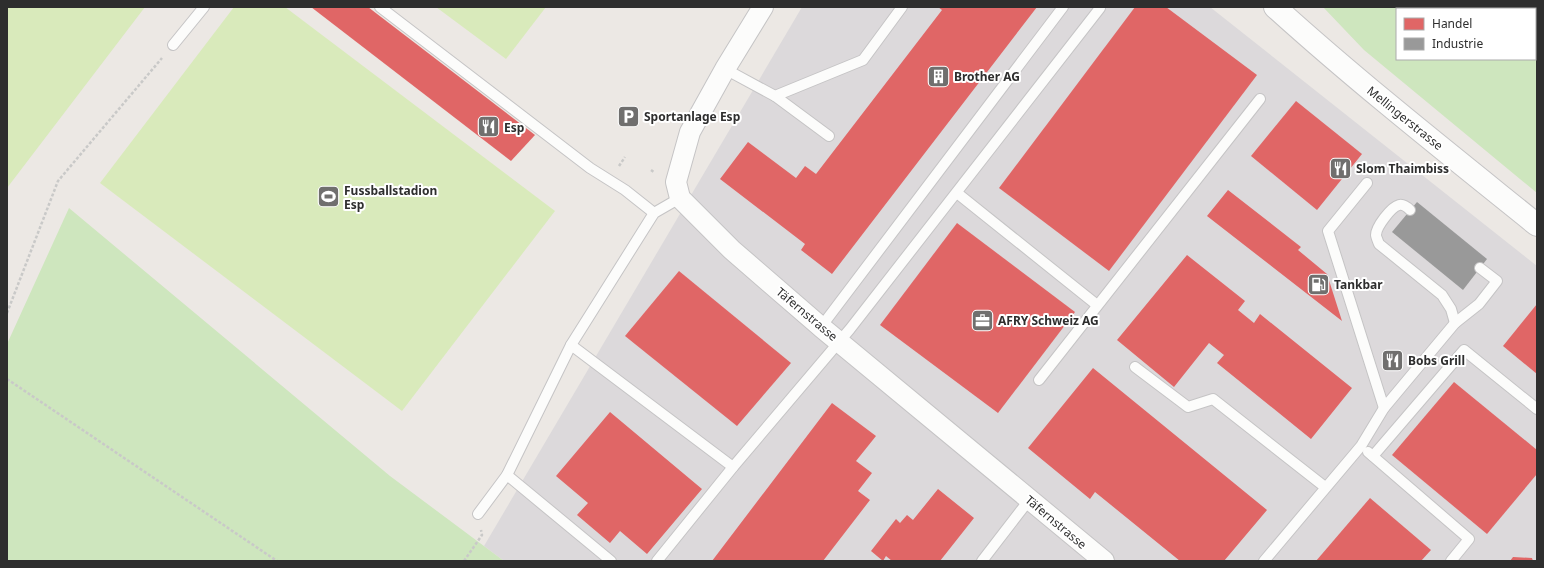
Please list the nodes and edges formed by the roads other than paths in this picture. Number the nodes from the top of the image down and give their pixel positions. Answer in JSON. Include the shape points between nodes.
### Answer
{"nodes":[{"id":1,"x":204,"y":7,"type":"edge"},
{"id":2,"x":380,"y":7,"type":"edge"},
{"id":3,"x":763,"y":7,"type":"edge"},
{"id":4,"x":902,"y":7,"type":"edge"},
{"id":5,"x":1063,"y":7,"type":"edge"},
{"id":6,"x":1275,"y":7,"type":"edge"},
{"id":7,"x":1100,"y":8,"type":"dead end"},
{"id":8,"x":173,"y":45,"type":"road end"},
{"id":9,"x":725,"y":68,"type":"junction"},
{"id":10,"x":775,"y":96,"type":"junction"},
{"id":11,"x":1260,"y":99,"type":"dead end"},
{"id":12,"x":829,"y":136,"type":"dead end"},
{"id":13,"x":1367,"y":183,"type":"dead end"},
{"id":14,"x":957,"y":193,"type":"junction"},
{"id":15,"x":680,"y":198,"type":"junction"},
{"id":16,"x":1410,"y":210,"type":"dead end"},
{"id":17,"x":654,"y":214,"type":"junction"},
{"id":18,"x":1537,"y":225,"type":"edge"},
{"id":19,"x":1480,"y":268,"type":"dead end"},
{"id":20,"x":1097,"y":305,"type":"junction"},
{"id":21,"x":1455,"y":323,"type":"junction"},
{"id":22,"x":821,"y":327,"type":"junction"},
{"id":23,"x":840,"y":342,"type":"junction"},
{"id":24,"x":571,"y":345,"type":"junction"},
{"id":25,"x":1135,"y":367,"type":"dead end"},
{"id":26,"x":1038,"y":380,"type":"dead end"},
{"id":27,"x":1384,"y":408,"type":"junction"},
{"id":28,"x":1537,"y":409,"type":"edge"},
{"id":29,"x":1362,"y":446,"type":"junction"},
{"id":30,"x":1373,"y":456,"type":"junction"},
{"id":31,"x":733,"y":467,"type":"junction"},
{"id":32,"x":507,"y":475,"type":"junction"},
{"id":33,"x":1325,"y":487,"type":"junction"},
{"id":34,"x":1029,"y":500,"type":"junction"},
{"id":35,"x":478,"y":514,"type":"road end"},
{"id":36,"x":611,"y":561,"type":"edge"},
{"id":37,"x":656,"y":561,"type":"edge"},
{"id":38,"x":982,"y":561,"type":"edge"},
{"id":39,"x":1104,"y":561,"type":"edge"},
{"id":40,"x":1264,"y":561,"type":"edge"},
{"id":41,"x":1451,"y":561,"type":"edge"}],
"edges":[{"from":1,"to":8,"type":"lane"},
{"from":2,"to":17,"type":"lane"},
{"from":3,"to":9,"type":"street"},
{"from":4,"to":10,"type":"lane","via":[[863,60]]},
{"from":5,"to":22,"type":"lane"},
{"from":6,"to":18,"type":"main road","name":"Mellingerstrasse","via":[[1393,109]]},
{"from":7,"to":14,"type":"lane"},
{"from":9,"to":10,"type":"lane"},
{"from":9,"to":15,"type":"street","via":[[690,132],[676,182]]},
{"from":10,"to":12,"type":"lane"},
{"from":11,"to":20,"type":"lane"},
{"from":13,"to":27,"type":"lane","via":[[1328,232]]},
{"from":14,"to":20,"type":"lane"},
{"from":14,"to":23,"type":"lane"},
{"from":15,"to":17,"type":"lane"},
{"from":15,"to":22,"type":"street","name":"Täfernstrasse","via":[[732,250]]},
{"from":16,"to":21,"type":"lane","via":[[1399,205],[1393,208],[1379,225],[1376,235],[1380,244],[1442,295]]},
{"from":17,"to":24,"type":"lane"},
{"from":19,"to":21,"type":"lane","via":[[1498,281],[1479,304]]},
{"from":20,"to":26,"type":"lane"},
{"from":21,"to":27,"type":"lane"},
{"from":22,"to":23,"type":"street","name":"Täfernstrasse"},
{"from":23,"to":31,"type":"lane"},
{"from":23,"to":34,"type":"street","name":"Täfernstrasse"},
{"from":24,"to":31,"type":"lane"},
{"from":24,"to":32,"type":"lane"},
{"from":25,"to":33,"type":"lane","via":[[1188,407],[1213,399]]},
{"from":27,"to":29,"type":"lane"},
{"from":28,"to":30,"type":"lane","via":[[1464,350]]},
{"from":29,"to":30,"type":"lane"},
{"from":29,"to":33,"type":"lane"},
{"from":30,"to":41,"type":"lane","via":[[1469,539]]},
{"from":31,"to":37,"type":"lane"},
{"from":32,"to":35,"type":"lane"},
{"from":32,"to":36,"type":"lane"},
{"from":33,"to":40,"type":"lane"},
{"from":34,"to":38,"type":"lane"},
{"from":34,"to":39,"type":"street","name":"Täfernstrasse"}]}
